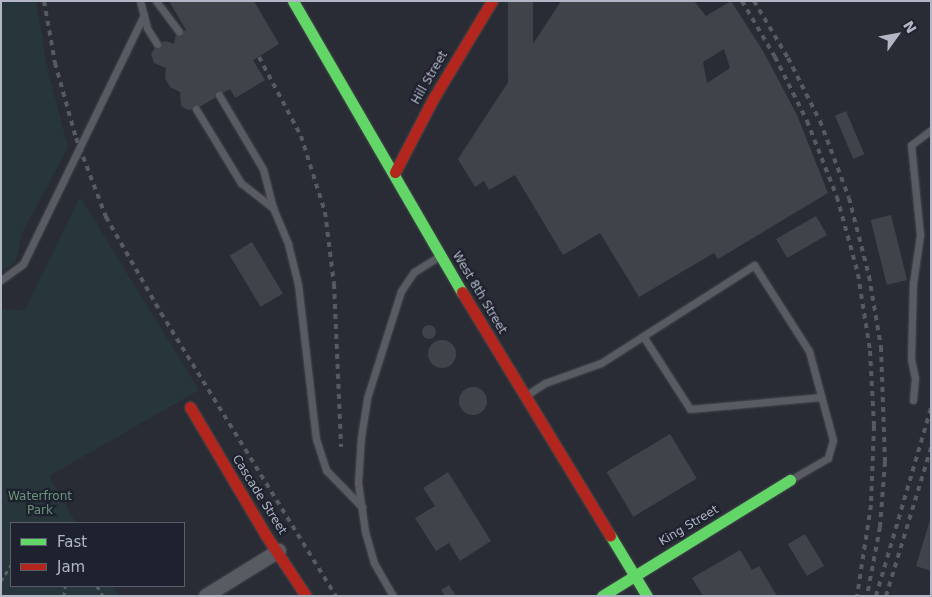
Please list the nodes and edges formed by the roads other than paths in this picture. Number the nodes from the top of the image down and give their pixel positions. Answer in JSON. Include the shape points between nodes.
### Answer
{"nodes":[{"id":1,"x":140,"y":1,"type":"edge"},
{"id":2,"x":156,"y":1,"type":"edge"},
{"id":3,"x":293,"y":1,"type":"edge"},
{"id":4,"x":492,"y":1,"type":"edge"},
{"id":5,"x":144,"y":15,"type":"junction"},
{"id":6,"x":179,"y":31,"type":"dead end"},
{"id":7,"x":156,"y":44,"type":"dead end"},
{"id":8,"x":218,"y":96,"type":"dead end"},
{"id":9,"x":196,"y":109,"type":"dead end"},
{"id":10,"x":931,"y":130,"type":"edge"},
{"id":11,"x":395,"y":172,"type":"junction"},
{"id":12,"x":273,"y":208,"type":"junction"},
{"id":13,"x":440,"y":256,"type":"junction"},
{"id":14,"x":1,"y":280,"type":"edge"},
{"id":15,"x":643,"y":336,"type":"junction"},
{"id":16,"x":525,"y":396,"type":"junction"},
{"id":17,"x":822,"y":397,"type":"junction"},
{"id":18,"x":914,"y":400,"type":"dead end"},
{"id":19,"x":190,"y":407,"type":"dead end"},
{"id":20,"x":790,"y":480,"type":"joint"},
{"id":21,"x":362,"y":507,"type":"junction"},
{"id":22,"x":279,"y":551,"type":"junction"},
{"id":23,"x":634,"y":576,"type":"junction"},
{"id":24,"x":206,"y":596,"type":"edge"},
{"id":25,"x":306,"y":596,"type":"edge"},
{"id":26,"x":393,"y":596,"type":"edge"},
{"id":27,"x":602,"y":596,"type":"edge"},
{"id":28,"x":647,"y":596,"type":"edge"}],
"edges":[{"from":1,"to":5,"type":"lane"},
{"from":2,"to":6,"type":"lane"},
{"from":3,"to":11,"type":"street","name":"West 8th Street"},
{"from":4,"to":11,"type":"street","name":"Hill Street","via":[[433,99]]},
{"from":5,"to":7,"type":"lane"},
{"from":5,"to":14,"type":"lane","via":[[23,264]]},
{"from":8,"to":12,"type":"lane","via":[[263,169]]},
{"from":9,"to":12,"type":"lane","via":[[241,183]]},
{"from":10,"to":18,"type":"lane","via":[[911,145],[920,235],[913,283],[911,359],[915,378]]},
{"from":11,"to":13,"type":"street","name":"West 8th Street"},
{"from":12,"to":21,"type":"lane","via":[[288,244],[298,284],[316,439],[326,470]]},
{"from":13,"to":16,"type":"street","name":"West 8th Street"},
{"from":13,"to":21,"type":"lane","via":[[414,272],[401,291],[382,344],[367,398],[361,437],[358,482]]},
{"from":15,"to":16,"type":"lane","via":[[601,363],[545,383]]},
{"from":15,"to":17,"type":"lane","via":[[690,409]]},
{"from":15,"to":17,"type":"lane","via":[[754,264],[809,350]]},
{"from":16,"to":23,"type":"street","name":"West 8th Street"},
{"from":17,"to":20,"type":"lane","via":[[833,440],[828,458]]},
{"from":19,"to":22,"type":"street","name":"Cascade Street","via":[[265,534]]},
{"from":20,"to":23,"type":"street","name":"King Street"},
{"from":21,"to":26,"type":"lane","via":[[374,563]]},
{"from":22,"to":24,"type":"street"},
{"from":22,"to":25,"type":"street","name":"Cascade Street"},
{"from":23,"to":27,"type":"street","name":"King Street"},
{"from":23,"to":28,"type":"street","name":"West 8th Street"}]}
